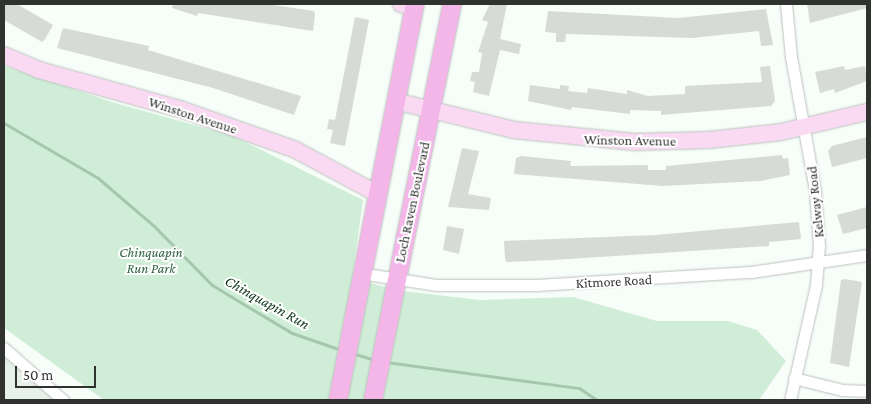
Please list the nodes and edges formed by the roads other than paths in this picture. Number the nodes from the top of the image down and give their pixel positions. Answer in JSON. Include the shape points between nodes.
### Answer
{"nodes":[{"id":1,"x":452,"y":4,"type":"edge"},
{"id":2,"x":786,"y":4,"type":"edge"},
{"id":3,"x":410,"y":5,"type":"edge"},
{"id":4,"x":4,"y":55,"type":"edge"},
{"id":5,"x":395,"y":101,"type":"junction"},
{"id":6,"x":432,"y":110,"type":"junction"},
{"id":7,"x":867,"y":112,"type":"edge"},
{"id":8,"x":804,"y":128,"type":"junction"},
{"id":9,"x":376,"y":193,"type":"junction"},
{"id":10,"x":867,"y":255,"type":"edge"},
{"id":11,"x":818,"y":263,"type":"junction"},
{"id":12,"x":360,"y":273,"type":"junction"},
{"id":13,"x":395,"y":280,"type":"junction"},
{"id":14,"x":4,"y":348,"type":"edge"},
{"id":15,"x":794,"y":378,"type":"junction"},
{"id":16,"x":867,"y":391,"type":"edge"},
{"id":17,"x":63,"y":400,"type":"edge"},
{"id":18,"x":338,"y":400,"type":"edge"},
{"id":19,"x":373,"y":400,"type":"edge"},
{"id":20,"x":790,"y":400,"type":"edge"}],
"edges":[{"from":1,"to":6,"type":"main road","name":"Loch Raven Boulevard"},
{"from":2,"to":8,"type":"street","name":"Kelway Road","via":[[791,57]]},
{"from":3,"to":5,"type":"main road"},
{"from":4,"to":9,"type":"street","name":"Winston Avenue","via":[[57,76],[183,110],[286,146]]},
{"from":5,"to":6,"type":"street","name":"Winston Avenue"},
{"from":5,"to":9,"type":"main road"},
{"from":6,"to":8,"type":"street","name":"Winston Avenue","via":[[514,130],[592,140],[709,140]]},
{"from":6,"to":13,"type":"main road","name":"Loch Raven Boulevard"},
{"from":7,"to":8,"type":"street","name":"Winston Avenue"},
{"from":8,"to":11,"type":"street","name":"Kelway Road","via":[[815,191]]},
{"from":9,"to":12,"type":"main road"},
{"from":10,"to":11,"type":"street","name":"Kitmore Road"},
{"from":11,"to":13,"type":"street","name":"Kitmore Road","via":[[751,272],[536,285],[437,285]]},
{"from":11,"to":15,"type":"street","name":"Kelway Road"},
{"from":12,"to":13,"type":"street","name":"Kitmore Road"},
{"from":12,"to":18,"type":"main road"},
{"from":13,"to":19,"type":"main road","name":"Loch Raven Boulevard"},
{"from":14,"to":17,"type":"street"},
{"from":15,"to":16,"type":"street","via":[[842,390]]},
{"from":15,"to":20,"type":"street","name":"Kelway Road"}]}
